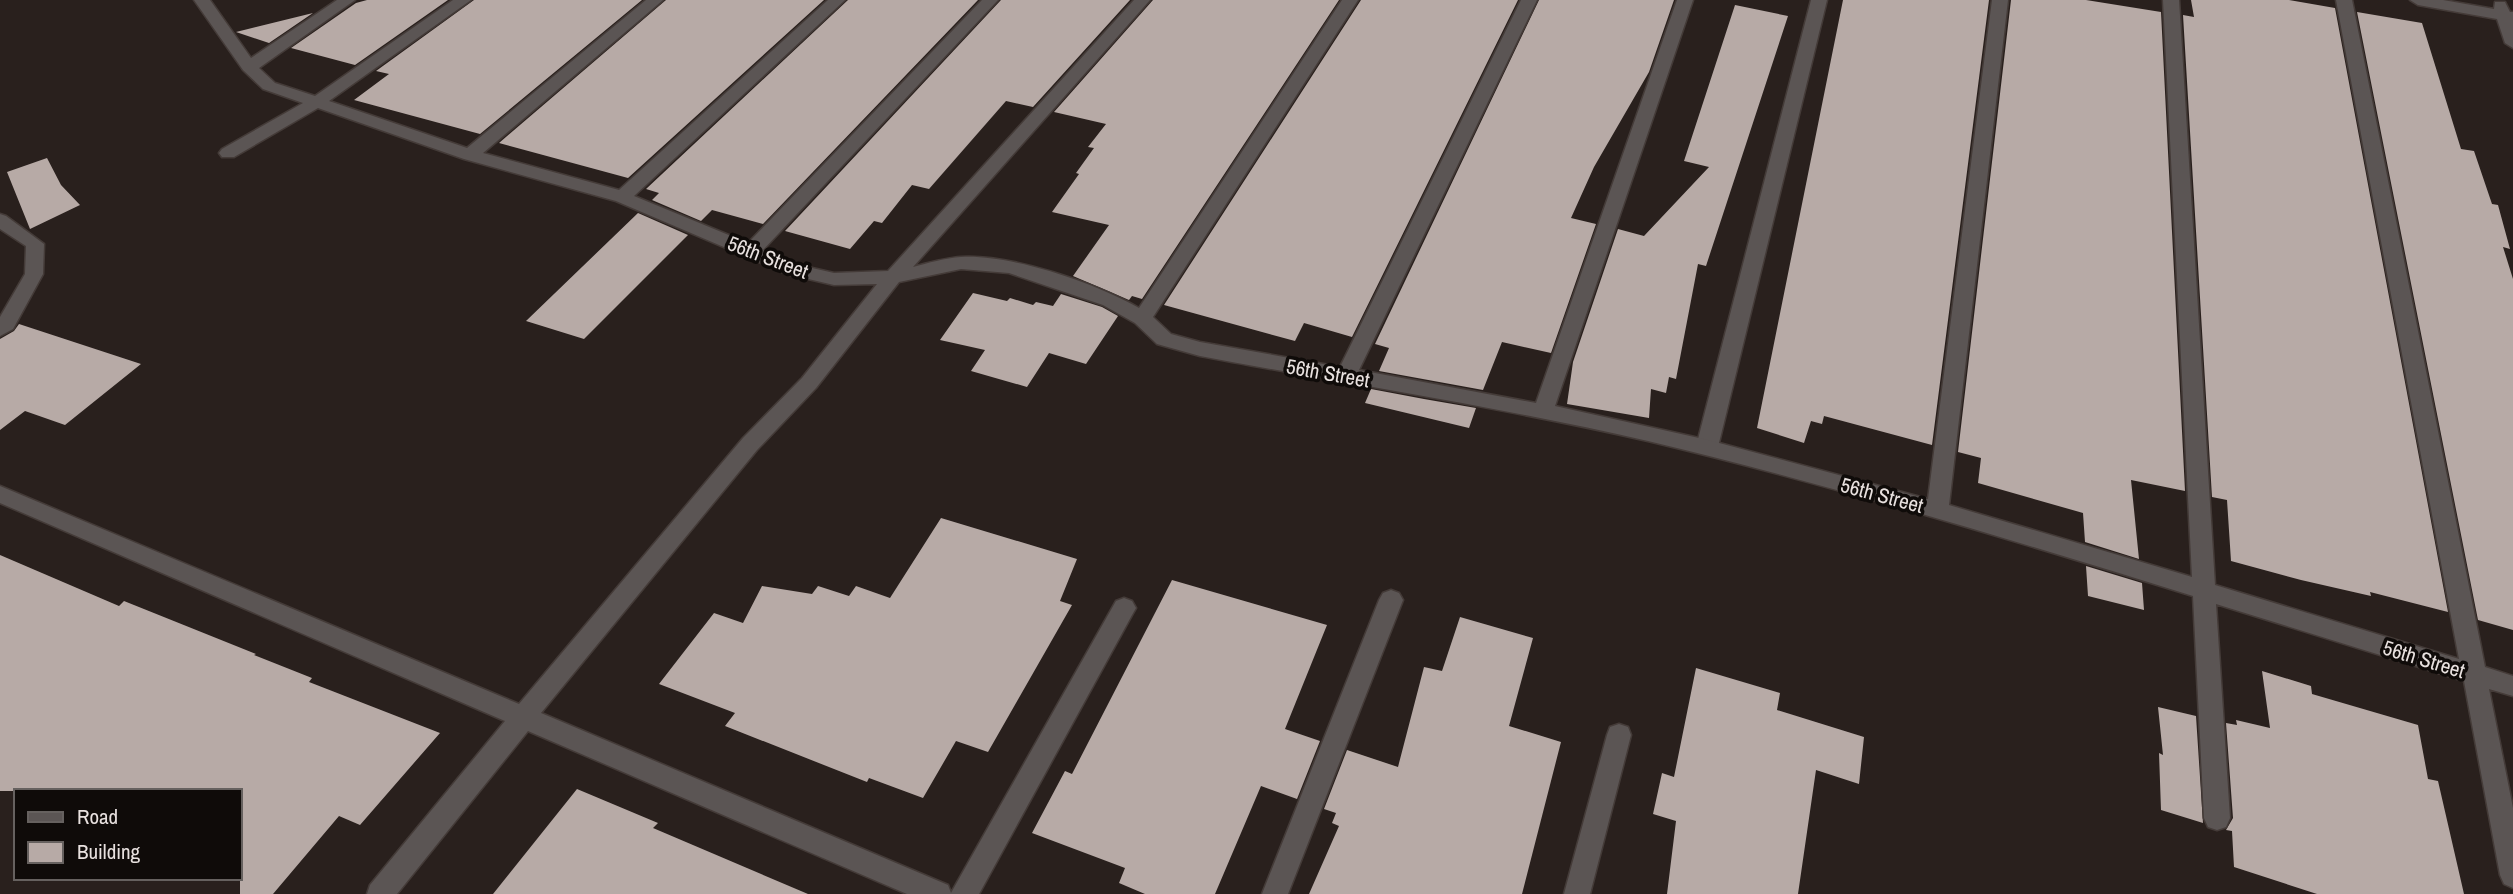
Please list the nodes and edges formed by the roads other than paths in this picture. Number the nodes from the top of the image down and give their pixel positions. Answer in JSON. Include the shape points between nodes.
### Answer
{"nodes":[{"id":1,"x":202,"y":0,"type":"edge"},
{"id":2,"x":347,"y":0,"type":"edge"},
{"id":3,"x":463,"y":0,"type":"edge"},
{"id":4,"x":655,"y":0,"type":"edge"},
{"id":5,"x":837,"y":0,"type":"edge"},
{"id":6,"x":990,"y":0,"type":"edge"},
{"id":7,"x":1142,"y":0,"type":"edge"},
{"id":8,"x":1350,"y":0,"type":"edge"},
{"id":9,"x":1529,"y":0,"type":"edge"},
{"id":10,"x":1685,"y":0,"type":"edge"},
{"id":11,"x":1819,"y":0,"type":"edge"},
{"id":12,"x":2000,"y":0,"type":"edge"},
{"id":13,"x":2171,"y":0,"type":"edge"},
{"id":14,"x":2344,"y":0,"type":"edge"},
{"id":15,"x":2418,"y":0,"type":"edge"},
{"id":16,"x":2505,"y":11,"type":"edge"},
{"id":17,"x":2513,"y":43,"type":"edge"},
{"id":18,"x":249,"y":67,"type":"junction"},
{"id":19,"x":318,"y":101,"type":"junction"},
{"id":20,"x":228,"y":153,"type":"dead end"},
{"id":21,"x":470,"y":155,"type":"junction"},
{"id":22,"x":622,"y":197,"type":"junction"},
{"id":23,"x":0,"y":220,"type":"edge"},
{"id":24,"x":751,"y":251,"type":"junction"},
{"id":25,"x":893,"y":277,"type":"junction"},
{"id":26,"x":1142,"y":318,"type":"junction"},
{"id":27,"x":0,"y":329,"type":"edge"},
{"id":28,"x":1346,"y":376,"type":"junction"},
{"id":29,"x":1543,"y":412,"type":"junction"},
{"id":30,"x":1707,"y":447,"type":"junction"},
{"id":31,"x":0,"y":494,"type":"edge"},
{"id":32,"x":1938,"y":510,"type":"junction"},
{"id":33,"x":2204,"y":591,"type":"junction"},
{"id":34,"x":1391,"y":600,"type":"dead end"},
{"id":35,"x":1124,"y":607,"type":"dead end"},
{"id":36,"x":2475,"y":674,"type":"junction"},
{"id":37,"x":2513,"y":686,"type":"edge"},
{"id":38,"x":524,"y":719,"type":"junction"},
{"id":39,"x":1619,"y":735,"type":"dead end"},
{"id":40,"x":2217,"y":818,"type":"dead end"},
{"id":41,"x":2513,"y":875,"type":"edge"},
{"id":42,"x":380,"y":894,"type":"edge"},
{"id":43,"x":938,"y":894,"type":"edge"},
{"id":44,"x":964,"y":894,"type":"edge"},
{"id":45,"x":1275,"y":894,"type":"edge"},
{"id":46,"x":1577,"y":894,"type":"edge"}],
"edges":[{"from":1,"to":18,"type":"street","name":"56th Street"},
{"from":2,"to":18,"type":"street"},
{"from":3,"to":19,"type":"street"},
{"from":4,"to":21,"type":"street"},
{"from":5,"to":22,"type":"street"},
{"from":6,"to":24,"type":"street"},
{"from":7,"to":25,"type":"street"},
{"from":8,"to":26,"type":"street"},
{"from":9,"to":28,"type":"street"},
{"from":10,"to":29,"type":"street"},
{"from":11,"to":30,"type":"street"},
{"from":12,"to":32,"type":"street"},
{"from":13,"to":33,"type":"street"},
{"from":14,"to":36,"type":"street"},
{"from":15,"to":16,"type":"street"},
{"from":16,"to":17,"type":"street"},
{"from":18,"to":19,"type":"street","name":"56th Street","via":[[269,86]]},
{"from":19,"to":20,"type":"street"},
{"from":19,"to":21,"type":"street","name":"56th Street"},
{"from":21,"to":22,"type":"street","name":"56th Street"},
{"from":22,"to":24,"type":"street","name":"56th Street"},
{"from":23,"to":27,"type":"street","via":[[35,244],[34,274]]},
{"from":24,"to":25,"type":"street","name":"56th Street","via":[[794,270],[834,279]]},
{"from":25,"to":26,"type":"street","name":"56th Street","via":[[961,262],[1011,267],[1110,300]]},
{"from":25,"to":38,"type":"street","via":[[809,383],[750,444],[634,581]]},
{"from":26,"to":28,"type":"street","name":"56th Street","via":[[1164,339]]},
{"from":28,"to":29,"type":"street","name":"56th Street"},
{"from":29,"to":30,"type":"street","name":"56th Street"},
{"from":30,"to":32,"type":"street","name":"56th Street"},
{"from":31,"to":38,"type":"street"},
{"from":32,"to":33,"type":"street","name":"56th Street"},
{"from":33,"to":36,"type":"street","name":"56th Street"},
{"from":33,"to":40,"type":"street"},
{"from":34,"to":45,"type":"street"},
{"from":35,"to":44,"type":"street"},
{"from":36,"to":37,"type":"street","name":"56th Street"},
{"from":36,"to":41,"type":"street"},
{"from":38,"to":42,"type":"street"},
{"from":38,"to":43,"type":"street"},
{"from":39,"to":46,"type":"street"}]}
